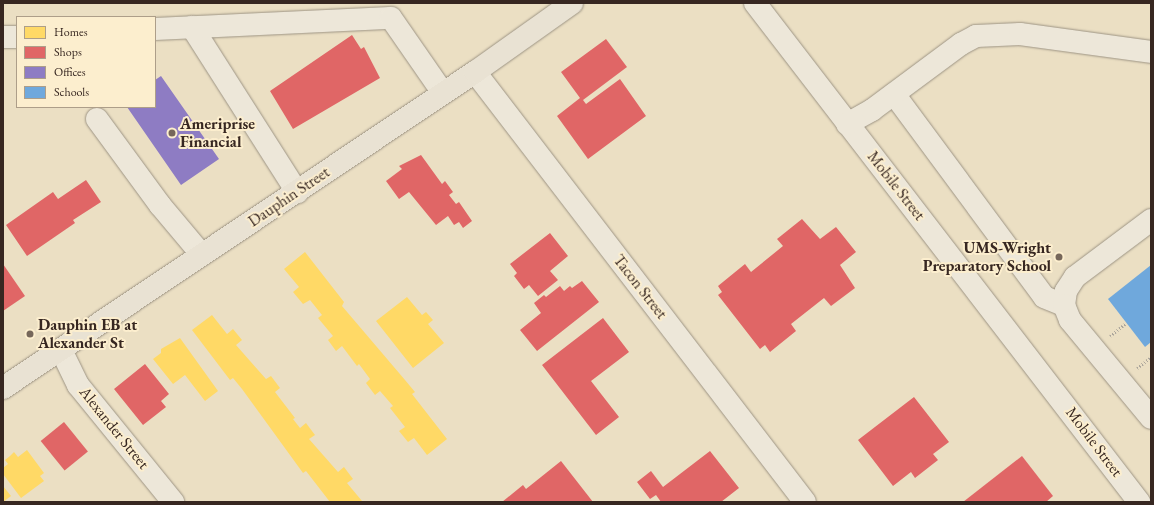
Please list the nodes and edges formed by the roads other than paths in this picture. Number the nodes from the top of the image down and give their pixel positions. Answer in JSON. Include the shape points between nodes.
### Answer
{"nodes":[{"id":1,"x":572,"y":3,"type":"edge"},
{"id":2,"x":755,"y":3,"type":"edge"},
{"id":3,"x":192,"y":27,"type":"junction"},
{"id":4,"x":156,"y":29,"type":"edge"},
{"id":5,"x":3,"y":37,"type":"edge"},
{"id":6,"x":16,"y":37,"type":"edge"},
{"id":7,"x":1151,"y":52,"type":"edge"},
{"id":8,"x":475,"y":72,"type":"junction"},
{"id":9,"x":443,"y":93,"type":"junction"},
{"id":10,"x":894,"y":94,"type":"junction"},
{"id":11,"x":96,"y":119,"type":"dead end"},
{"id":12,"x":847,"y":124,"type":"junction"},
{"id":13,"x":296,"y":192,"type":"junction"},
{"id":14,"x":1151,"y":220,"type":"edge"},
{"id":15,"x":202,"y":255,"type":"junction"},
{"id":16,"x":1064,"y":305,"type":"junction"},
{"id":17,"x":61,"y":350,"type":"junction"},
{"id":18,"x":3,"y":388,"type":"edge"},
{"id":19,"x":1151,"y":418,"type":"edge"},
{"id":20,"x":1136,"y":501,"type":"edge"},
{"id":21,"x":173,"y":502,"type":"edge"},
{"id":22,"x":805,"y":502,"type":"edge"}],
"edges":[{"from":1,"to":8,"type":"main road","name":"Dauphin Street"},
{"from":2,"to":12,"type":"street","name":"Mobile Street"},
{"from":3,"to":4,"type":"street"},
{"from":3,"to":9,"type":"street","via":[[391,18]]},
{"from":3,"to":13,"type":"street"},
{"from":5,"to":6,"type":"street"},
{"from":7,"to":10,"type":"street","via":[[1020,34],[976,36],[961,44]]},
{"from":8,"to":9,"type":"main road","name":"Dauphin Street"},
{"from":8,"to":22,"type":"street","name":"Tacon Street"},
{"from":9,"to":13,"type":"main road","name":"Dauphin Street"},
{"from":10,"to":12,"type":"street"},
{"from":10,"to":16,"type":"street","via":[[1044,297]]},
{"from":11,"to":15,"type":"street","via":[[160,205]]},
{"from":12,"to":20,"type":"street","name":"Mobile Street"},
{"from":13,"to":15,"type":"main road","name":"Dauphin Street"},
{"from":14,"to":16,"type":"street","via":[[1075,277],[1066,291]]},
{"from":15,"to":17,"type":"main road","name":"Dauphin Street"},
{"from":16,"to":19,"type":"street","via":[[1070,320]]},
{"from":17,"to":18,"type":"main road","name":"Dauphin Street"},
{"from":17,"to":21,"type":"street","name":"Alexander Street","via":[[78,385]]}]}
